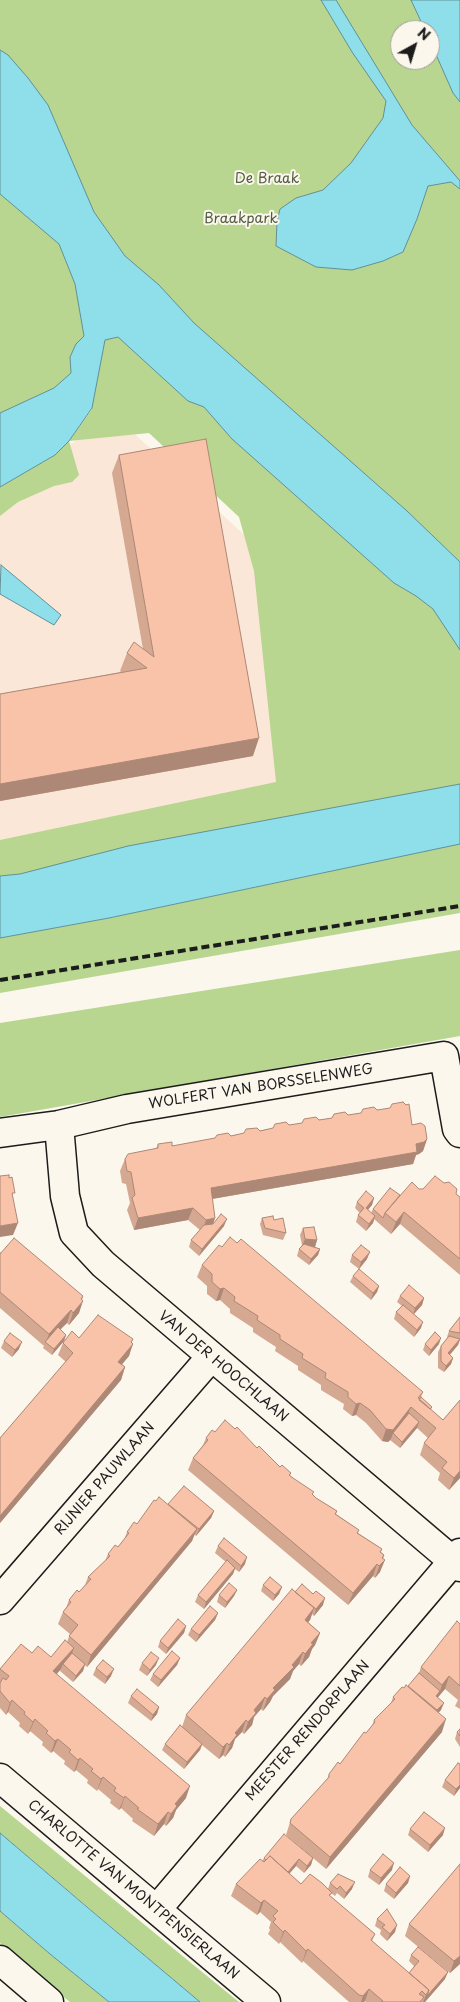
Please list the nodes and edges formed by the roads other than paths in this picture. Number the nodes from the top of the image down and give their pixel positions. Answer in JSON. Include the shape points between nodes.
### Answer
{"nodes":[{"id":1,"x":452,"y":1055,"type":"edge"},
{"id":2,"x":60,"y":1125,"type":"junction"},
{"id":3,"x":0,"y":1133,"type":"edge"},
{"id":4,"x":460,"y":1134,"type":"edge"},
{"id":5,"x":211,"y":1357,"type":"junction"},
{"id":6,"x":458,"y":1561,"type":"edge"},
{"id":7,"x":0,"y":1600,"type":"edge"},
{"id":8,"x":0,"y":1778,"type":"edge"},
{"id":9,"x":157,"y":1909,"type":"junction"},
{"id":10,"x":0,"y":1960,"type":"edge"},
{"id":11,"x":48,"y":2002,"type":"edge"},
{"id":12,"x":266,"y":2002,"type":"edge"}],
"edges":[{"from":1,"to":2,"type":"street","name":"WOLFERT VAN BORSSELENWEG","via":[[127,1108]]},
{"from":1,"to":4,"type":"street","name":"WOLFERT VAN BORSSELENWEG"},
{"from":2,"to":3,"type":"street","name":"WOLFERT VAN BORSSELENWEG"},
{"from":2,"to":5,"type":"street","name":"VAN DER HOOCHLAAN","via":[[65,1196],[74,1232],[103,1264]]},
{"from":5,"to":6,"type":"street","name":"VAN DER HOOCHLAAN"},
{"from":5,"to":7,"type":"street","name":"RIJNIER PAUWLAAN"},
{"from":6,"to":9,"type":"street","name":"MEESTER RENDORPLAAN"},
{"from":8,"to":9,"type":"street","name":"CHARLOTTE VAN MONTPENSIERLAAN"},
{"from":9,"to":12,"type":"street","name":"CHARLOTTE VAN MONTPENSIERLAAN"},
{"from":10,"to":11,"type":"street"}]}
